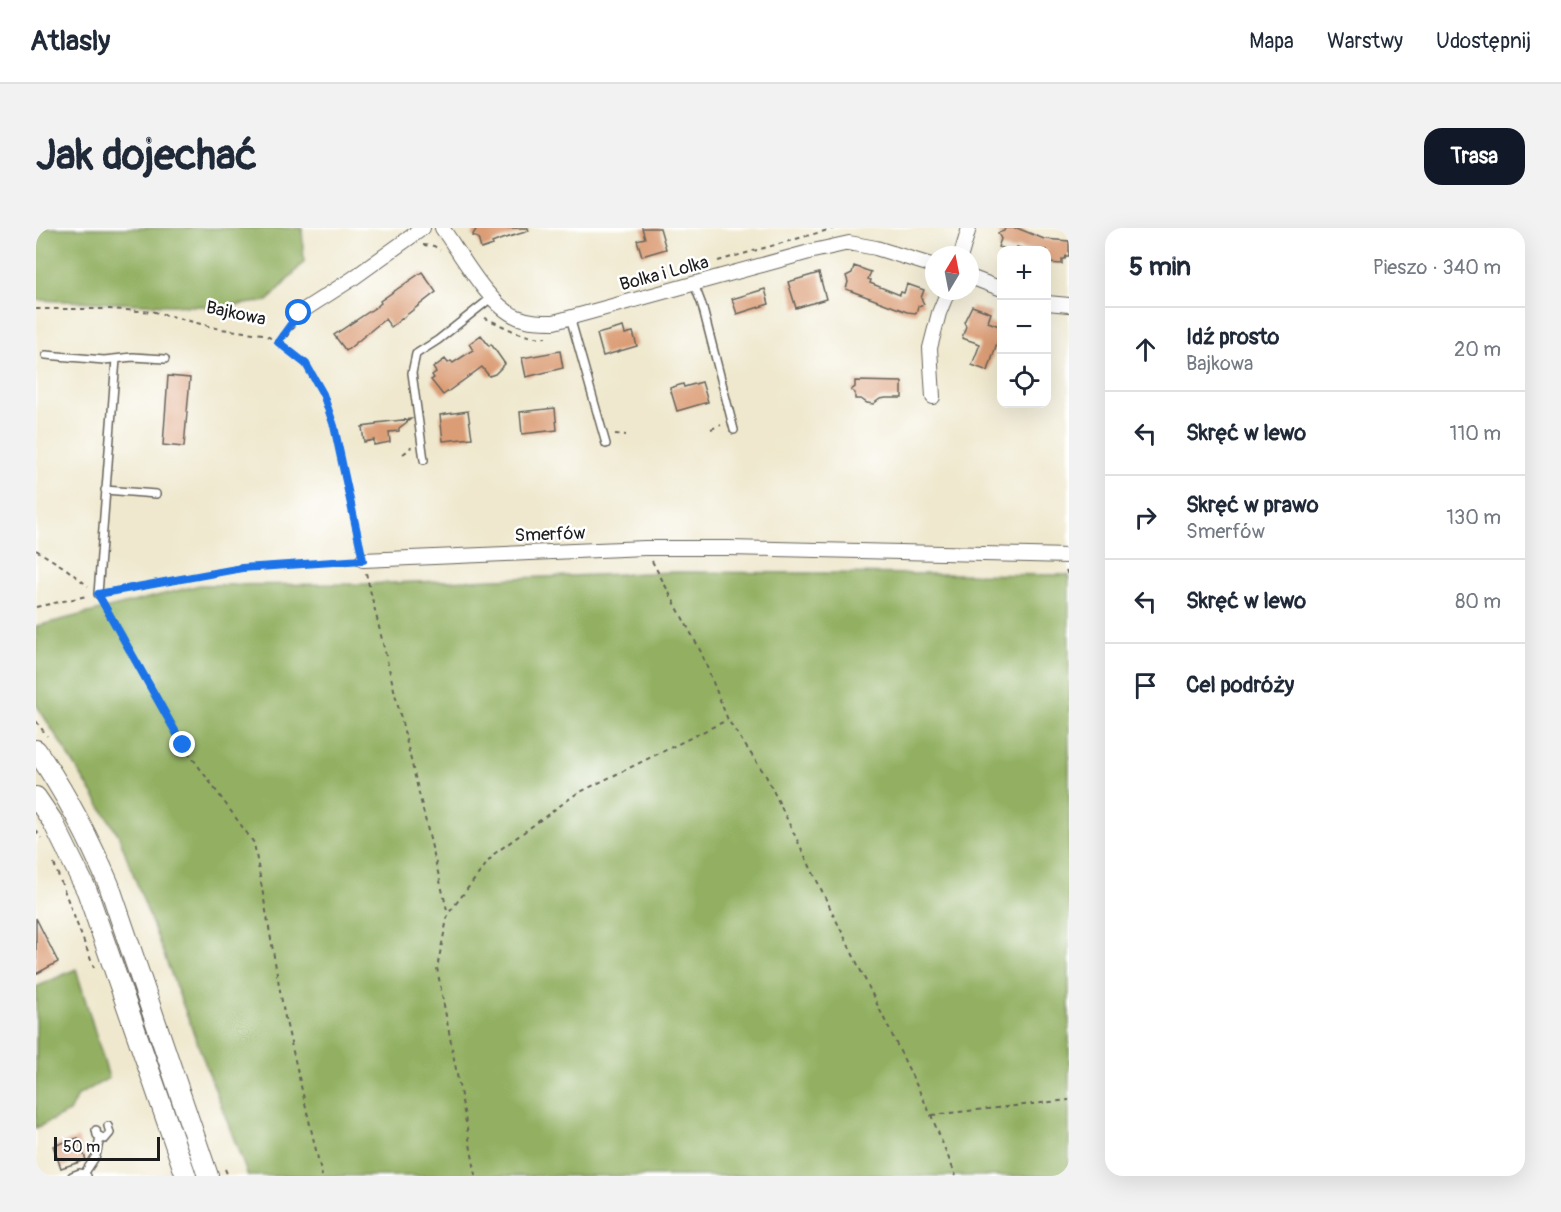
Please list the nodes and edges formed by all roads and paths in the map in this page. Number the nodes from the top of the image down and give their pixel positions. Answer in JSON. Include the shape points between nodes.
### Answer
{"nodes":[{"id":1,"x":423,"y":228,"type":"edge"},
{"id":2,"x":442,"y":228,"type":"edge"},
{"id":3,"x":969,"y":228,"type":"edge"},
{"id":4,"x":417,"y":246,"type":"dead end"},
{"id":5,"x":964,"y":246,"type":"edge"},
{"id":6,"x":444,"y":254,"type":"dead end"},
{"id":7,"x":925,"y":263,"type":"edge"},
{"id":8,"x":979,"y":281,"type":"edge"},
{"id":9,"x":694,"y":284,"type":"junction"},
{"id":10,"x":997,"y":287,"type":"edge"},
{"id":11,"x":491,"y":297,"type":"junction"},
{"id":12,"x":944,"y":300,"type":"edge"},
{"id":13,"x":1051,"y":303,"type":"edge"},
{"id":14,"x":1069,"y":305,"type":"edge"},
{"id":15,"x":36,"y":309,"type":"edge"},
{"id":16,"x":299,"y":313,"type":"joint"},
{"id":17,"x":570,"y":317,"type":"junction"},
{"id":18,"x":278,"y":342,"type":"junction"},
{"id":19,"x":46,"y":355,"type":"dead end"},
{"id":20,"x":116,"y":359,"type":"junction"},
{"id":21,"x":165,"y":359,"type":"dead end"},
{"id":22,"x":933,"y":397,"type":"dead end"},
{"id":23,"x":611,"y":429,"type":"dead end"},
{"id":24,"x":734,"y":430,"type":"dead end"},
{"id":25,"x":626,"y":435,"type":"dead end"},
{"id":26,"x":606,"y":444,"type":"dead end"},
{"id":27,"x":424,"y":460,"type":"dead end"},
{"id":28,"x":105,"y":490,"type":"junction"},
{"id":29,"x":156,"y":494,"type":"dead end"},
{"id":30,"x":645,"y":549,"type":"junction"},
{"id":31,"x":36,"y":550,"type":"edge"},
{"id":32,"x":1069,"y":556,"type":"edge"},
{"id":33,"x":363,"y":560,"type":"junction"},
{"id":34,"x":98,"y":594,"type":"junction"},
{"id":35,"x":36,"y":607,"type":"edge"},
{"id":36,"x":728,"y":720,"type":"junction"},
{"id":37,"x":36,"y":750,"type":"edge"},
{"id":38,"x":36,"y":797,"type":"edge"},
{"id":39,"x":36,"y":830,"type":"edge"},
{"id":40,"x":42,"y":840,"type":"dead end"},
{"id":41,"x":52,"y":859,"type":"dead end"},
{"id":42,"x":448,"y":914,"type":"junction"},
{"id":43,"x":96,"y":972,"type":"dead end"},
{"id":44,"x":1069,"y":1100,"type":"edge"},
{"id":45,"x":931,"y":1115,"type":"junction"},
{"id":46,"x":108,"y":1126,"type":"dead end"},
{"id":47,"x":96,"y":1130,"type":"dead end"},
{"id":48,"x":100,"y":1138,"type":"junction"},
{"id":49,"x":85,"y":1175,"type":"edge"},
{"id":50,"x":72,"y":1176,"type":"edge"},
{"id":51,"x":186,"y":1176,"type":"edge"},
{"id":52,"x":208,"y":1176,"type":"edge"},
{"id":53,"x":322,"y":1176,"type":"edge"},
{"id":54,"x":477,"y":1176,"type":"edge"},
{"id":55,"x":956,"y":1176,"type":"edge"}],
"edges":[{"from":1,"to":16,"type":"street"},
{"from":2,"to":11,"type":"street","name":"Bolka i Lolka"},
{"from":3,"to":5,"type":"street"},
{"from":4,"to":6,"type":"path","via":[[434,246]]},
{"from":7,"to":9,"type":"street","name":"Bolka i Lolka","via":[[849,243]]},
{"from":8,"to":10,"type":"street"},
{"from":9,"to":17,"type":"street","name":"Bolka i Lolka"},
{"from":9,"to":24,"type":"lane"},
{"from":11,"to":17,"type":"street","name":"Bolka i Lolka","via":[[516,317],[535,322]]},
{"from":11,"to":27,"type":"lane","via":[[417,354],[412,373]]},
{"from":12,"to":22,"type":"street","via":[[930,348]]},
{"from":13,"to":14,"type":"street"},
{"from":15,"to":18,"type":"path","name":"Bajkowa","via":[[155,312],[220,329],[263,334]]},
{"from":16,"to":18,"type":"path","name":"Bajkowa"},
{"from":17,"to":26,"type":"lane"},
{"from":18,"to":33,"type":"path","via":[[306,364],[323,394],[334,426]]},
{"from":19,"to":20,"type":"lane"},
{"from":20,"to":21,"type":"lane"},
{"from":20,"to":28,"type":"lane"},
{"from":23,"to":25,"type":"path","via":[[615,434]]},
{"from":28,"to":29,"type":"lane"},
{"from":28,"to":34,"type":"lane"},
{"from":30,"to":32,"type":"street","name":"Smerfów"},
{"from":30,"to":33,"type":"street","name":"Smerfów"},
{"from":30,"to":36,"type":"path","via":[[701,652]]},
{"from":31,"to":34,"type":"path"},
{"from":33,"to":34,"type":"path","via":[[242,568]]},
{"from":33,"to":42,"type":"path"},
{"from":34,"to":35,"type":"path"},
{"from":34,"to":53,"type":"path","via":[[183,745],[254,843],[284,1014]]},
{"from":36,"to":42,"type":"path","via":[[576,795],[494,854]]},
{"from":36,"to":45,"type":"path","via":[[766,776]]},
{"from":37,"to":52,"type":"main road","via":[[84,830],[109,885]]},
{"from":38,"to":51,"type":"main road","via":[[87,891]]},
{"from":39,"to":40,"type":"path"},
{"from":41,"to":43,"type":"path"},
{"from":42,"to":54,"type":"path","via":[[437,968]]},
{"from":44,"to":45,"type":"path"},
{"from":45,"to":55,"type":"path"},
{"from":46,"to":48,"type":"lane","via":[[108,1136]]},
{"from":47,"to":48,"type":"lane"},
{"from":48,"to":49,"type":"lane","via":[[96,1156]]},
{"from":49,"to":50,"type":"lane"}]}
